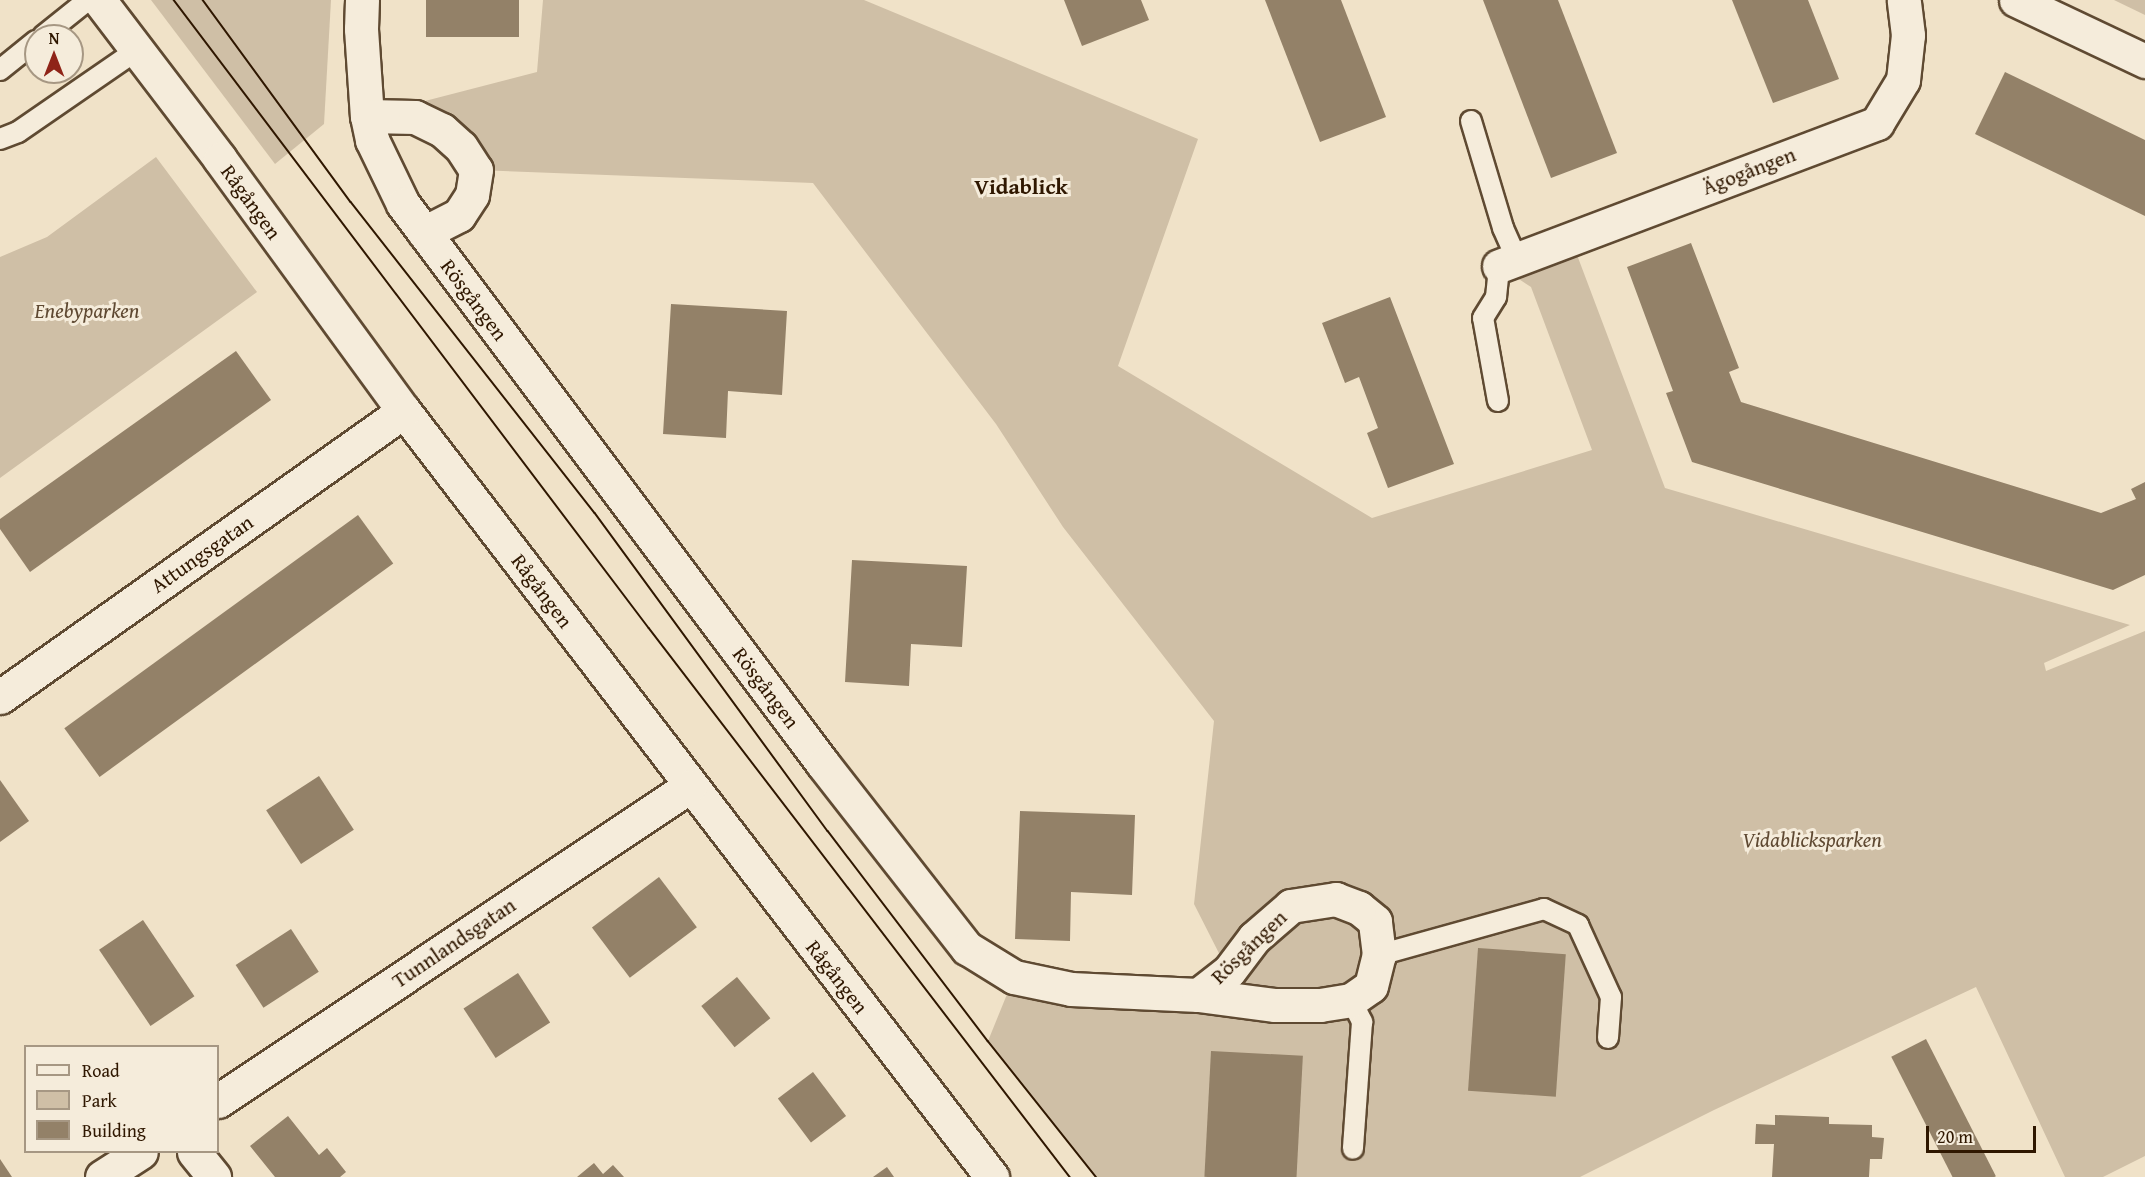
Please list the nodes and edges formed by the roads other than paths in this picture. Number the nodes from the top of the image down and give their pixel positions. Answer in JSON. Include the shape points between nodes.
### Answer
{"nodes":[{"id":1,"x":88,"y":0,"type":"edge"},
{"id":2,"x":99,"y":0,"type":"edge"},
{"id":3,"x":362,"y":0,"type":"edge"},
{"id":4,"x":1904,"y":0,"type":"edge"},
{"id":5,"x":2016,"y":0,"type":"edge"},
{"id":6,"x":58,"y":24,"type":"edge"},
{"id":7,"x":137,"y":50,"type":"junction"},
{"id":8,"x":24,"y":51,"type":"edge"},
{"id":9,"x":2145,"y":61,"type":"edge"},
{"id":10,"x":0,"y":70,"type":"edge"},
{"id":11,"x":367,"y":116,"type":"junction"},
{"id":12,"x":1471,"y":121,"type":"dead end"},
{"id":13,"x":0,"y":139,"type":"edge"},
{"id":14,"x":424,"y":233,"type":"junction"},
{"id":15,"x":1508,"y":263,"type":"junction"},
{"id":16,"x":1498,"y":401,"type":"dead end"},
{"id":17,"x":404,"y":411,"type":"junction"},
{"id":18,"x":0,"y":697,"type":"edge"},
{"id":19,"x":690,"y":786,"type":"junction"},
{"id":20,"x":1379,"y":955,"type":"junction"},
{"id":21,"x":1198,"y":995,"type":"junction"},
{"id":22,"x":1351,"y":1000,"type":"junction"},
{"id":23,"x":1608,"y":1038,"type":"dead end"},
{"id":24,"x":219,"y":1100,"type":"edge"},
{"id":25,"x":1353,"y":1149,"type":"dead end"},
{"id":26,"x":139,"y":1153,"type":"edge"},
{"id":27,"x":195,"y":1153,"type":"edge"},
{"id":28,"x":102,"y":1177,"type":"edge"},
{"id":29,"x":214,"y":1177,"type":"edge"},
{"id":30,"x":992,"y":1177,"type":"edge"}],
"edges":[{"from":1,"to":6,"type":"lane"},
{"from":2,"to":7,"type":"street","name":"Rågången"},
{"from":3,"to":11,"type":"street","name":"Rösgången"},
{"from":4,"to":15,"type":"street","name":"Ägogången","via":[[1908,35],[1903,80],[1877,123]]},
{"from":5,"to":9,"type":"street"},
{"from":7,"to":13,"type":"lane","via":[[18,132]]},
{"from":7,"to":17,"type":"street","name":"Rågången"},
{"from":8,"to":10,"type":"lane"},
{"from":11,"to":14,"type":"street","name":"Rösgången","via":[[372,141],[385,169]]},
{"from":11,"to":14,"type":"street","via":[[416,117],[442,130],[461,147],[476,170],[471,195],[459,215]]},
{"from":12,"to":15,"type":"lane","via":[[1503,228]]},
{"from":14,"to":21,"type":"street","name":"Rösgången","via":[[823,764],[967,948],[1014,977],[1071,989]]},
{"from":15,"to":16,"type":"lane","via":[[1496,297],[1483,318]]},
{"from":17,"to":18,"type":"street","name":"Attungsgatan"},
{"from":17,"to":19,"type":"street","name":"Rågången"},
{"from":19,"to":24,"type":"street","name":"Tunnlandsgatan"},
{"from":19,"to":30,"type":"street","name":"Rågången"},
{"from":20,"to":21,"type":"street","name":"Rösgången","via":[[1375,921],[1359,908],[1336,899],[1291,906],[1254,938],[1229,971]]},
{"from":20,"to":22,"type":"street","name":"Rösgången","via":[[1371,986]]},
{"from":20,"to":23,"type":"lane","via":[[1544,909],[1578,925],[1611,997]]},
{"from":21,"to":22,"type":"street","name":"Rösgången","via":[[1275,1005]]},
{"from":22,"to":25,"type":"lane","via":[[1362,1022]]},
{"from":26,"to":28,"type":"street"},
{"from":27,"to":29,"type":"street"}]}
